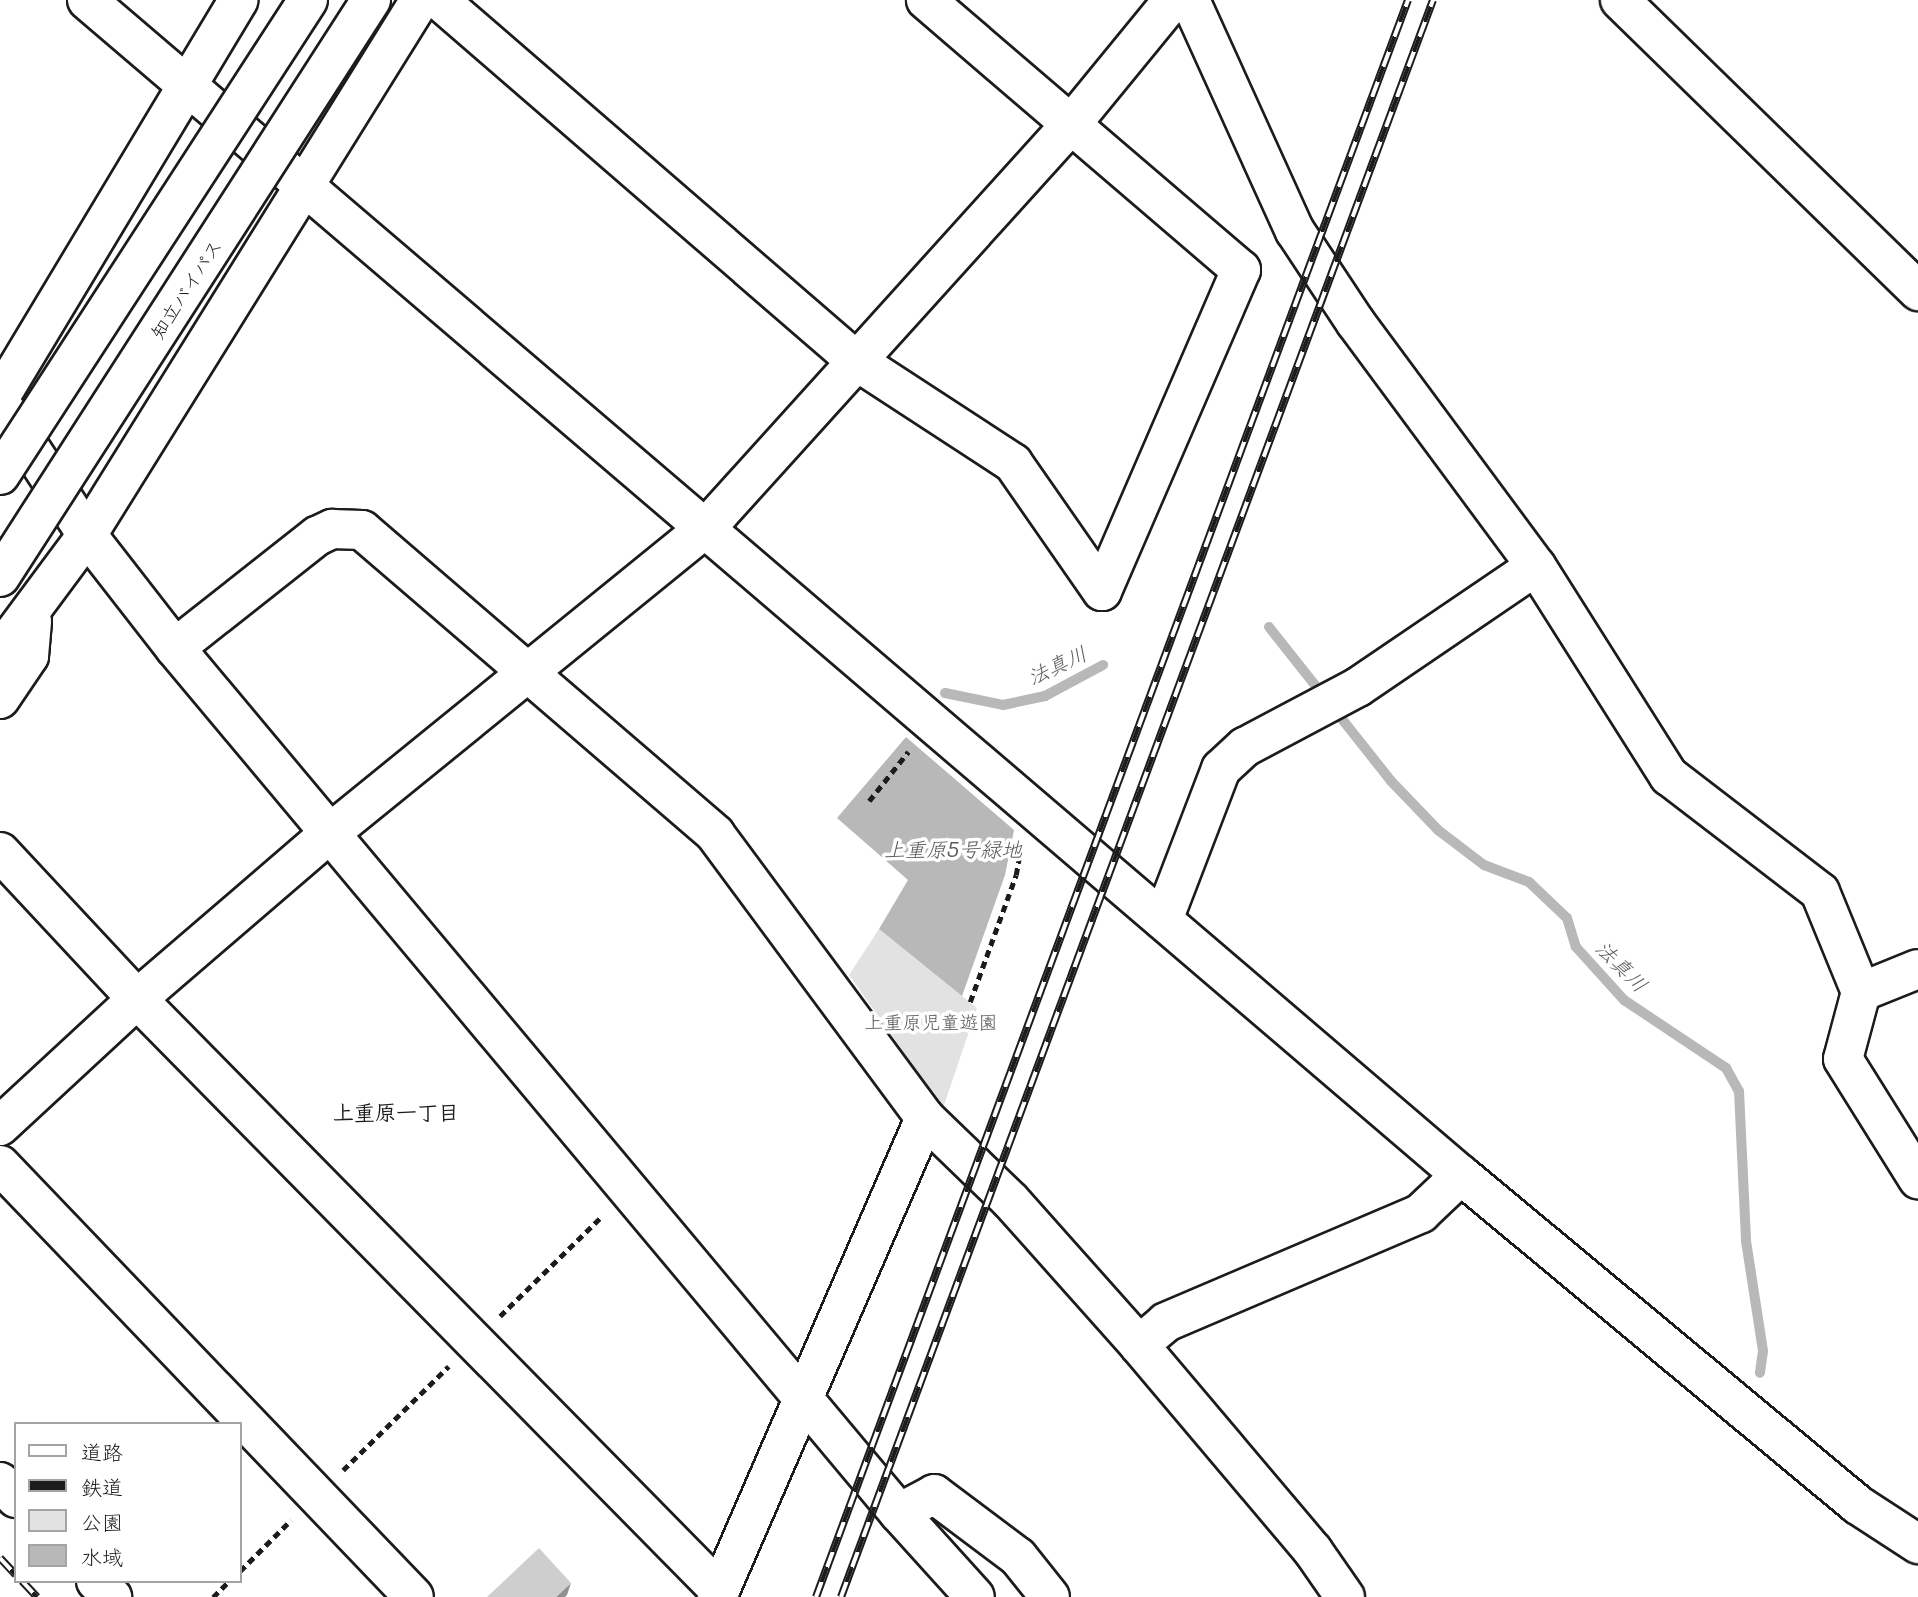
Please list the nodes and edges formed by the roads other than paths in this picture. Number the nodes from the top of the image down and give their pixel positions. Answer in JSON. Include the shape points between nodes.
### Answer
{"nodes":[{"id":1,"x":87,"y":0,"type":"edge"},
{"id":2,"x":239,"y":0,"type":"edge"},
{"id":3,"x":308,"y":0,"type":"edge"},
{"id":4,"x":370,"y":0,"type":"edge"},
{"id":5,"x":420,"y":0,"type":"edge"},
{"id":6,"x":439,"y":0,"type":"edge"},
{"id":7,"x":926,"y":0,"type":"edge"},
{"id":8,"x":1173,"y":0,"type":"edge"},
{"id":9,"x":1189,"y":0,"type":"edge"},
{"id":10,"x":1620,"y":0,"type":"edge"},
{"id":11,"x":186,"y":86,"type":"junction"},
{"id":12,"x":1073,"y":122,"type":"junction"},
{"id":13,"x":306,"y":188,"type":"junction"},
{"id":14,"x":1918,"y":290,"type":"edge"},
{"id":15,"x":855,"y":360,"type":"junction"},
{"id":16,"x":0,"y":397,"type":"edge"},
{"id":17,"x":0,"y":402,"type":"edge"},
{"id":18,"x":0,"y":475,"type":"edge"},
{"id":19,"x":706,"y":528,"type":"junction"},
{"id":20,"x":87,"y":535,"type":"junction"},
{"id":21,"x":1536,"y":566,"type":"junction"},
{"id":22,"x":0,"y":577,"type":"edge"},
{"id":23,"x":35,"y":606,"type":"junction"},
{"id":24,"x":175,"y":648,"type":"junction"},
{"id":25,"x":0,"y":652,"type":"edge"},
{"id":26,"x":527,"y":673,"type":"junction"},
{"id":27,"x":0,"y":699,"type":"edge"},
{"id":28,"x":329,"y":834,"type":"junction"},
{"id":29,"x":0,"y":852,"type":"edge"},
{"id":30,"x":1163,"y":920,"type":"junction"},
{"id":31,"x":1918,"y":969,"type":"edge"},
{"id":32,"x":1861,"y":992,"type":"junction"},
{"id":33,"x":136,"y":999,"type":"junction"},
{"id":34,"x":925,"y":1118,"type":"junction"},
{"id":35,"x":0,"y":1126,"type":"edge"},
{"id":36,"x":0,"y":1165,"type":"edge"},
{"id":37,"x":1461,"y":1175,"type":"junction"},
{"id":38,"x":1918,"y":1179,"type":"edge"},
{"id":39,"x":1139,"y":1345,"type":"junction"},
{"id":40,"x":805,"y":1396,"type":"junction"},
{"id":41,"x":0,"y":1482,"type":"edge"},
{"id":42,"x":14,"y":1496,"type":"edge"},
{"id":43,"x":899,"y":1513,"type":"junction"},
{"id":44,"x":1918,"y":1544,"type":"edge"},
{"id":45,"x":98,"y":1583,"type":"edge"},
{"id":46,"x":399,"y":1592,"type":"edge"},
{"id":47,"x":719,"y":1594,"type":"edge"},
{"id":48,"x":112,"y":1597,"type":"edge"},
{"id":49,"x":975,"y":1597,"type":"edge"},
{"id":50,"x":1050,"y":1597,"type":"edge"},
{"id":51,"x":1345,"y":1597,"type":"edge"}],
"edges":[{"from":1,"to":11,"type":"main road"},
{"from":2,"to":11,"type":"main road"},
{"from":3,"to":18,"type":"main road","bridge":true},
{"from":4,"to":22,"type":"main road","name":"知立バイパス","bridge":true},
{"from":5,"to":13,"type":"main road"},
{"from":6,"to":15,"type":"main road"},
{"from":7,"to":12,"type":"main road"},
{"from":8,"to":12,"type":"main road"},
{"from":9,"to":21,"type":"main road","via":[[1295,231],[1356,323]]},
{"from":10,"to":14,"type":"main road"},
{"from":11,"to":13,"type":"main road"},
{"from":11,"to":16,"type":"main road"},
{"from":12,"to":15,"type":"main road"},
{"from":12,"to":15,"type":"main road","via":[[1241,270],[1102,591],[1013,463]]},
{"from":13,"to":19,"type":"main road"},
{"from":13,"to":20,"type":"main road"},
{"from":15,"to":19,"type":"main road"},
{"from":17,"to":20,"type":"main road"},
{"from":19,"to":26,"type":"main road"},
{"from":19,"to":30,"type":"main road"},
{"from":20,"to":23,"type":"main road"},
{"from":20,"to":24,"type":"main road"},
{"from":21,"to":30,"type":"main road","via":[[1358,687],[1245,747],[1221,769]]},
{"from":21,"to":32,"type":"main road","via":[[1669,776],[1820,892]]},
{"from":23,"to":25,"type":"main road"},
{"from":23,"to":27,"type":"main road","via":[[29,656]]},
{"from":24,"to":26,"type":"main road","via":[[317,536],[332,529],[362,530]]},
{"from":24,"to":28,"type":"main road"},
{"from":26,"to":28,"type":"main road"},
{"from":26,"to":34,"type":"main road","via":[[715,834]]},
{"from":28,"to":33,"type":"main road"},
{"from":28,"to":40,"type":"main road"},
{"from":29,"to":33,"type":"main road"},
{"from":30,"to":37,"type":"main road"},
{"from":31,"to":32,"type":"main road"},
{"from":32,"to":38,"type":"main road","via":[[1843,1059]]},
{"from":33,"to":35,"type":"main road"},
{"from":33,"to":47,"type":"main road"},
{"from":34,"to":39,"type":"main road","via":[[1010,1200]]},
{"from":34,"to":40,"type":"main road"},
{"from":36,"to":46,"type":"main road","via":[[316,1496]]},
{"from":37,"to":39,"type":"main road","via":[[1421,1213],[1166,1322]]},
{"from":37,"to":44,"type":"main road","via":[[1858,1506]]},
{"from":39,"to":51,"type":"main road","via":[[1313,1550]]},
{"from":40,"to":43,"type":"main road"},
{"from":40,"to":47,"type":"main road"},
{"from":41,"to":42,"type":"main road"},
{"from":43,"to":49,"type":"main road"},
{"from":43,"to":50,"type":"main road","via":[[934,1494],[1018,1557]]},
{"from":45,"to":48,"type":"main road"}]}
